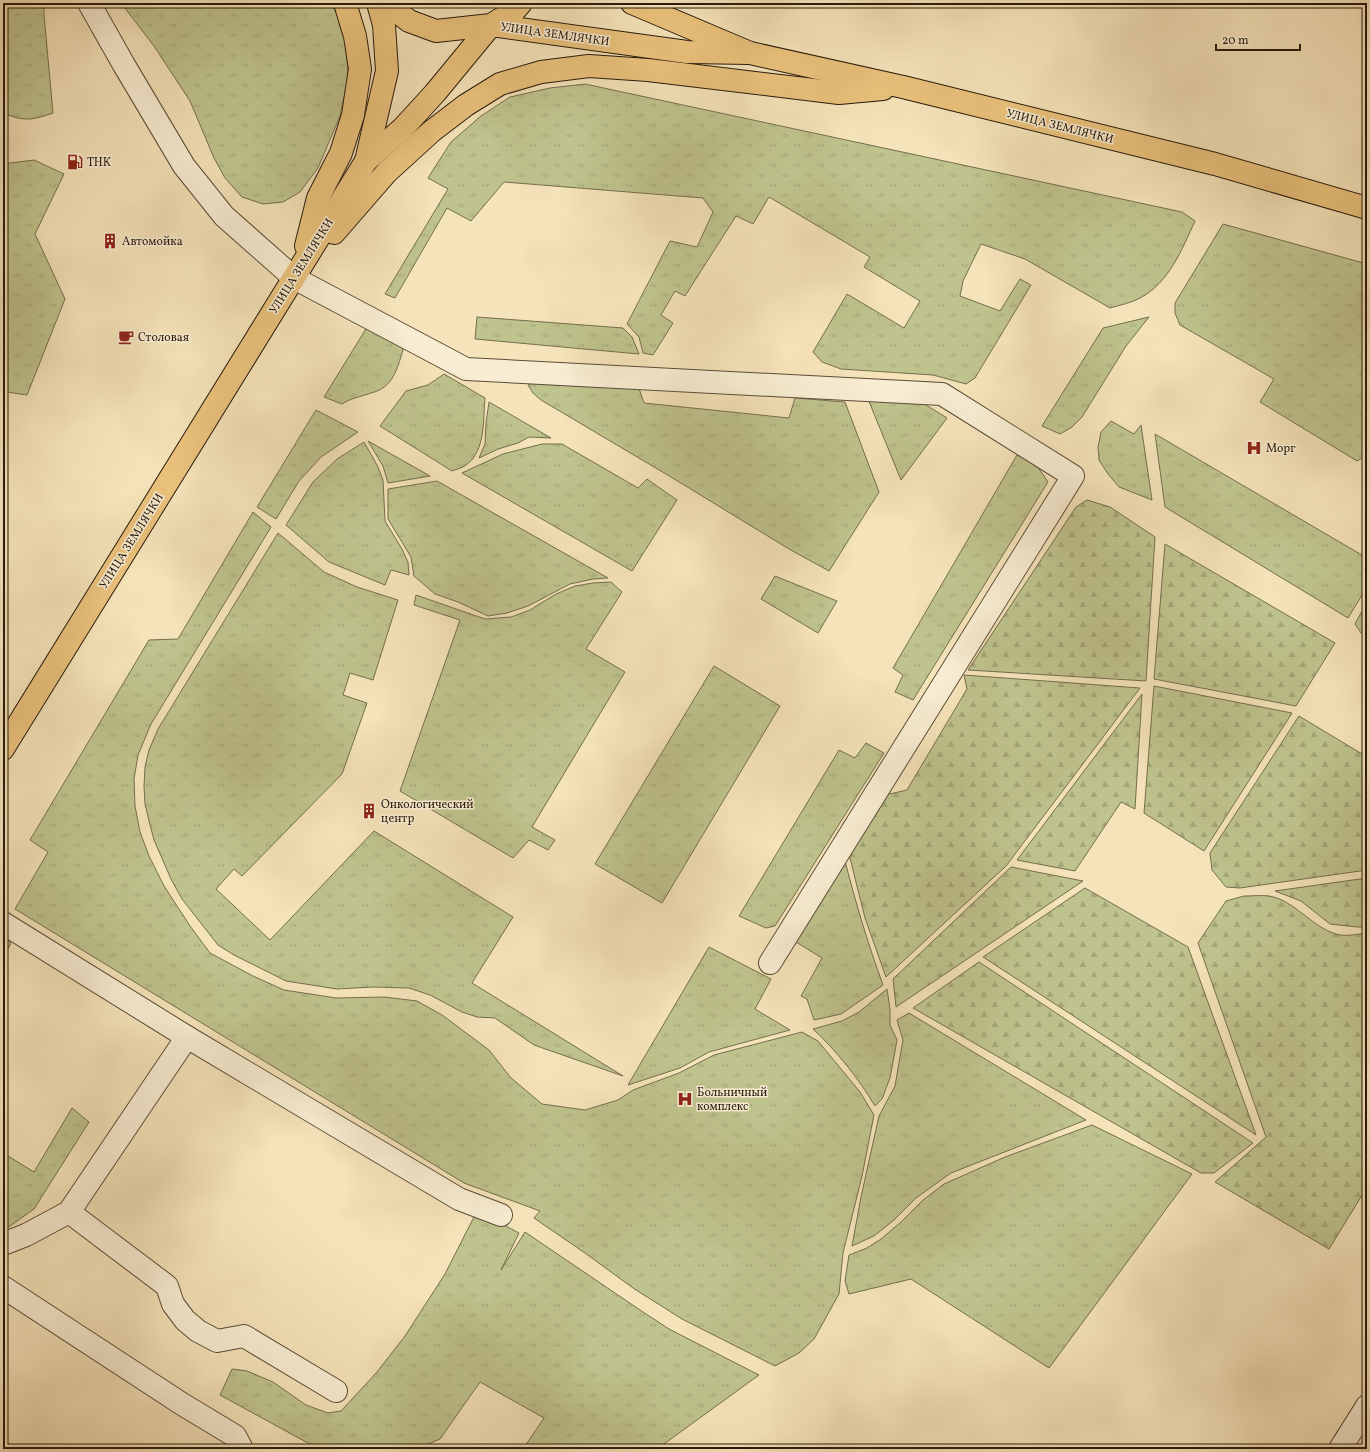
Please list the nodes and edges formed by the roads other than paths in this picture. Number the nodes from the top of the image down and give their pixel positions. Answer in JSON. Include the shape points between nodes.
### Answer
{"nodes":[{"id":1,"x":89,"y":3,"type":"edge"},
{"id":2,"x":345,"y":3,"type":"edge"},
{"id":3,"x":378,"y":3,"type":"edge"},
{"id":4,"x":386,"y":3,"type":"edge"},
{"id":5,"x":521,"y":3,"type":"edge"},
{"id":6,"x":632,"y":3,"type":"edge"},
{"id":7,"x":491,"y":25,"type":"junction"},
{"id":8,"x":750,"y":53,"type":"junction"},
{"id":9,"x":903,"y":88,"type":"junction"},
{"id":10,"x":366,"y":161,"type":"junction"},
{"id":11,"x":1367,"y":208,"type":"edge"},
{"id":12,"x":297,"y":272,"type":"junction"},
{"id":13,"x":3,"y":750,"type":"edge"},
{"id":14,"x":3,"y":923,"type":"edge"},
{"id":15,"x":770,"y":963,"type":"dead end"},
{"id":16,"x":187,"y":1037,"type":"junction"},
{"id":17,"x":69,"y":1212,"type":"junction"},
{"id":18,"x":501,"y":1215,"type":"dead end"},
{"id":19,"x":3,"y":1244,"type":"edge"},
{"id":20,"x":3,"y":1287,"type":"edge"},
{"id":21,"x":336,"y":1391,"type":"dead end"},
{"id":22,"x":1367,"y":1406,"type":"edge"},
{"id":23,"x":1346,"y":1445,"type":"edge"},
{"id":24,"x":242,"y":1449,"type":"edge"}],
"edges":[{"from":1,"to":12,"type":"lane","via":[[184,166],[224,216]]},
{"from":2,"to":12,"type":"main road","via":[[355,36],[360,69],[353,115],[341,153],[318,198]]},
{"from":3,"to":10,"type":"main road","via":[[384,25],[387,71]]},
{"from":4,"to":7,"type":"main road","via":[[409,21],[436,31]]},
{"from":5,"to":7,"type":"main road","via":[[514,11]]},
{"from":6,"to":8,"type":"main road","name":"УЛИЦА ЗЕМЛЯЧКИ"},
{"from":7,"to":8,"type":"main road","name":"УЛИЦА ЗЕМЛЯЧКИ","via":[[687,52]]},
{"from":7,"to":10,"type":"main road","name":"УЛИЦА ЗЕМЛЯЧКИ","via":[[403,128]]},
{"from":8,"to":9,"type":"main road","name":"УЛИЦА ЗЕМЛЯЧКИ"},
{"from":9,"to":11,"type":"main road","name":"УЛИЦА ЗЕМЛЯЧКИ","via":[[1215,164]]},
{"from":9,"to":12,"type":"main road","via":[[839,93],[648,70],[589,66],[541,72],[500,84],[466,105],[387,172]]},
{"from":10,"to":12,"type":"main road","name":"УЛИЦА ЗЕМЛЯЧКИ"},
{"from":12,"to":13,"type":"main road","name":"УЛИЦА ЗЕМЛЯЧКИ"},
{"from":12,"to":15,"type":"lane","via":[[466,369],[942,394],[1073,476]]},
{"from":14,"to":16,"type":"lane"},
{"from":16,"to":17,"type":"lane"},
{"from":16,"to":18,"type":"lane","via":[[459,1199]]},
{"from":17,"to":19,"type":"lane"},
{"from":17,"to":21,"type":"lane","via":[[167,1286],[173,1304],[185,1320],[198,1331],[217,1341],[244,1336]]},
{"from":20,"to":24,"type":"lane","via":[[234,1436]]},
{"from":22,"to":23,"type":"lane"}]}
